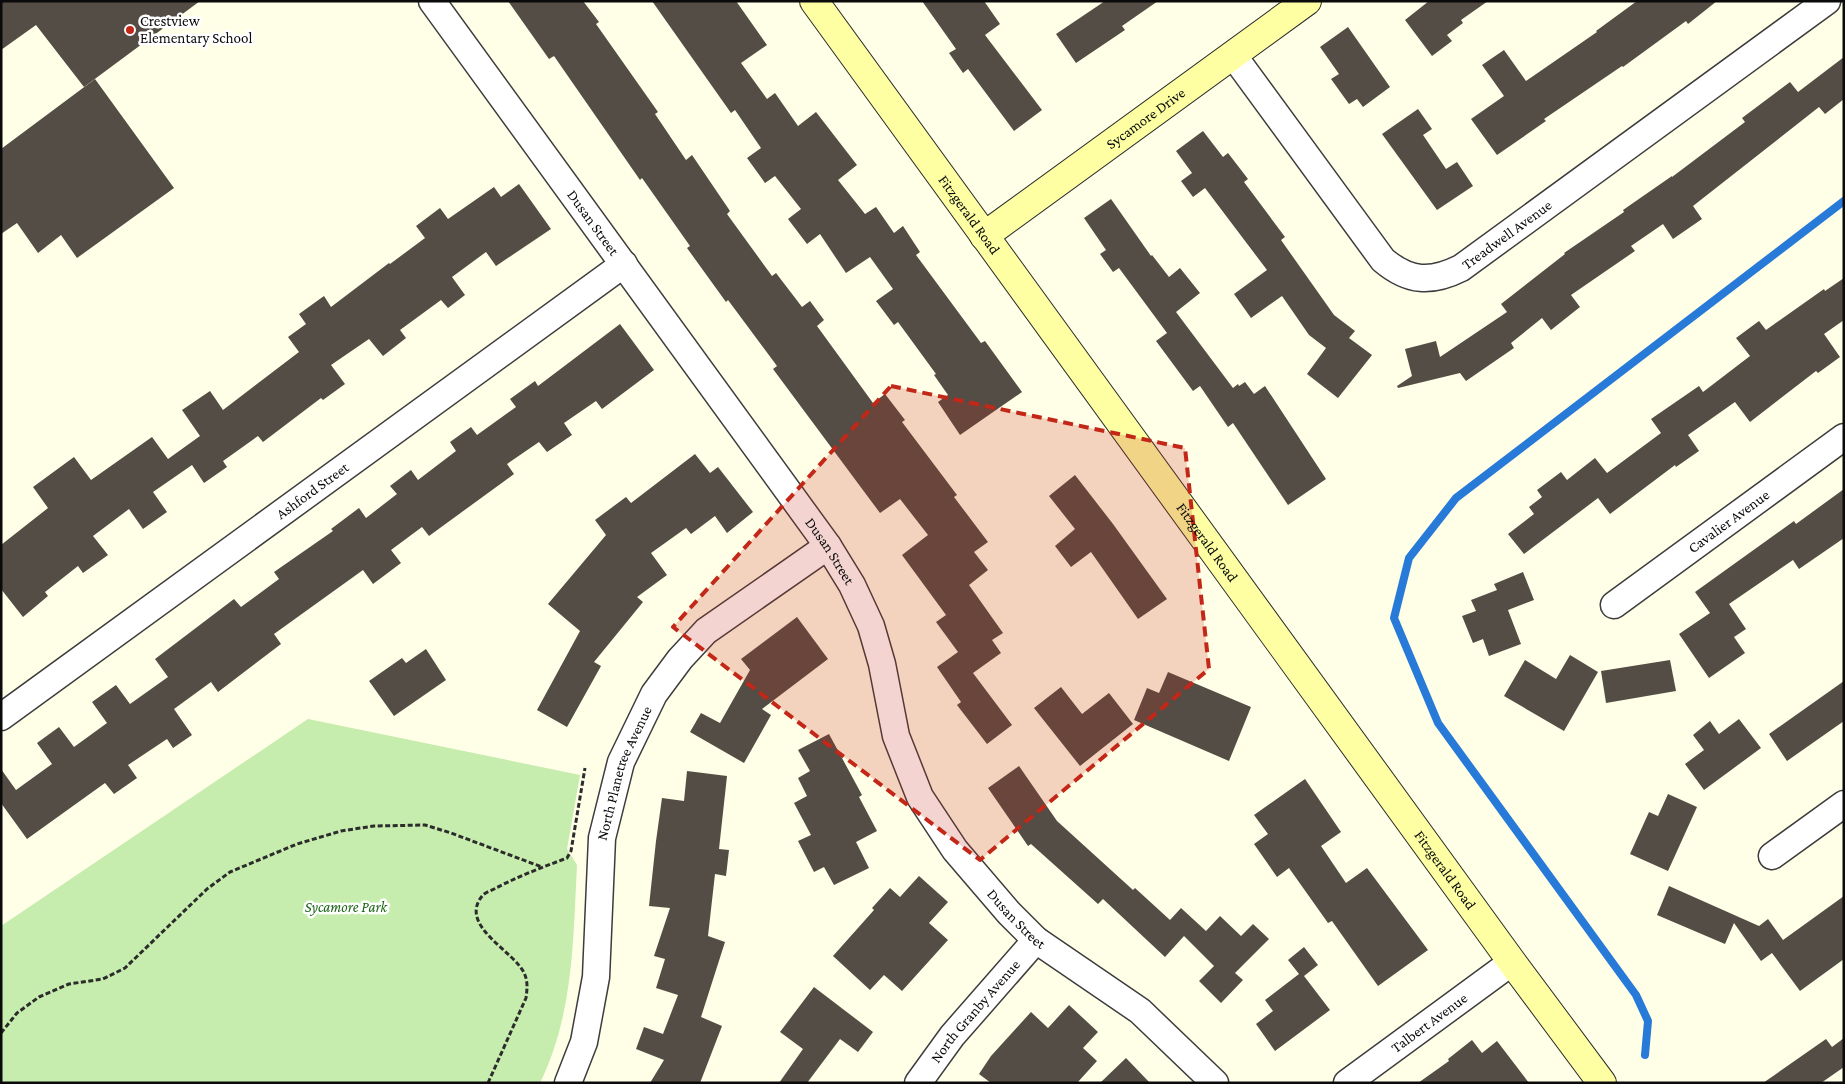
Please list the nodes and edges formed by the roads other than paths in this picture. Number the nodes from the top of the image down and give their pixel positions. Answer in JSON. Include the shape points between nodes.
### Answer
{"nodes":[{"id":1,"x":432,"y":1,"type":"edge"},
{"id":2,"x":814,"y":1,"type":"edge"},
{"id":3,"x":1307,"y":1,"type":"edge"},
{"id":4,"x":1827,"y":1,"type":"edge"},
{"id":5,"x":1233,"y":55,"type":"junction"},
{"id":6,"x":984,"y":236,"type":"junction"},
{"id":7,"x":624,"y":264,"type":"junction"},
{"id":8,"x":1844,"y":437,"type":"edge"},
{"id":9,"x":828,"y":546,"type":"junction"},
{"id":10,"x":1614,"y":604,"type":"dead end"},
{"id":11,"x":1,"y":716,"type":"edge"},
{"id":12,"x":1844,"y":804,"type":"edge"},
{"id":13,"x":1772,"y":856,"type":"dead end"},
{"id":14,"x":1036,"y":940,"type":"junction"},
{"id":15,"x":1512,"y":962,"type":"junction"},
{"id":16,"x":568,"y":1083,"type":"edge"},
{"id":17,"x":918,"y":1083,"type":"edge"},
{"id":18,"x":1215,"y":1083,"type":"edge"},
{"id":19,"x":1347,"y":1083,"type":"edge"},
{"id":20,"x":1602,"y":1083,"type":"edge"}],
"edges":[{"from":1,"to":7,"type":"street","name":"Dusan Street"},
{"from":2,"to":6,"type":"main road","name":"Fitzgerald Road"},
{"from":3,"to":5,"type":"main road","name":"Sycamore Drive"},
{"from":4,"to":5,"type":"street","name":"Treadwell Avenue","via":[[1461,268],[1445,276],[1427,279],[1393,269],[1382,260]]},
{"from":5,"to":6,"type":"main road","name":"Sycamore Drive"},
{"from":6,"to":15,"type":"main road","name":"Fitzgerald Road"},
{"from":7,"to":9,"type":"street","name":"Dusan Street"},
{"from":7,"to":11,"type":"street","name":"Ashford Street"},
{"from":8,"to":10,"type":"street","name":"Cavalier Avenue"},
{"from":9,"to":14,"type":"street","name":"Dusan Street","via":[[852,584],[871,626],[896,736],[920,796],[955,850]]},
{"from":9,"to":16,"type":"street","name":"North Planetree Avenue","via":[[706,631],[654,694],[620,762],[602,838],[596,977],[584,1042]]},
{"from":12,"to":13,"type":"street"},
{"from":14,"to":17,"type":"street","name":"North Granby Avenue","via":[[952,1036]]},
{"from":14,"to":18,"type":"street","name":"Dusan Street","via":[[1140,1011]]},
{"from":15,"to":19,"type":"street","name":"Talbert Avenue"},
{"from":15,"to":20,"type":"main road","name":"Fitzgerald Road"}]}
